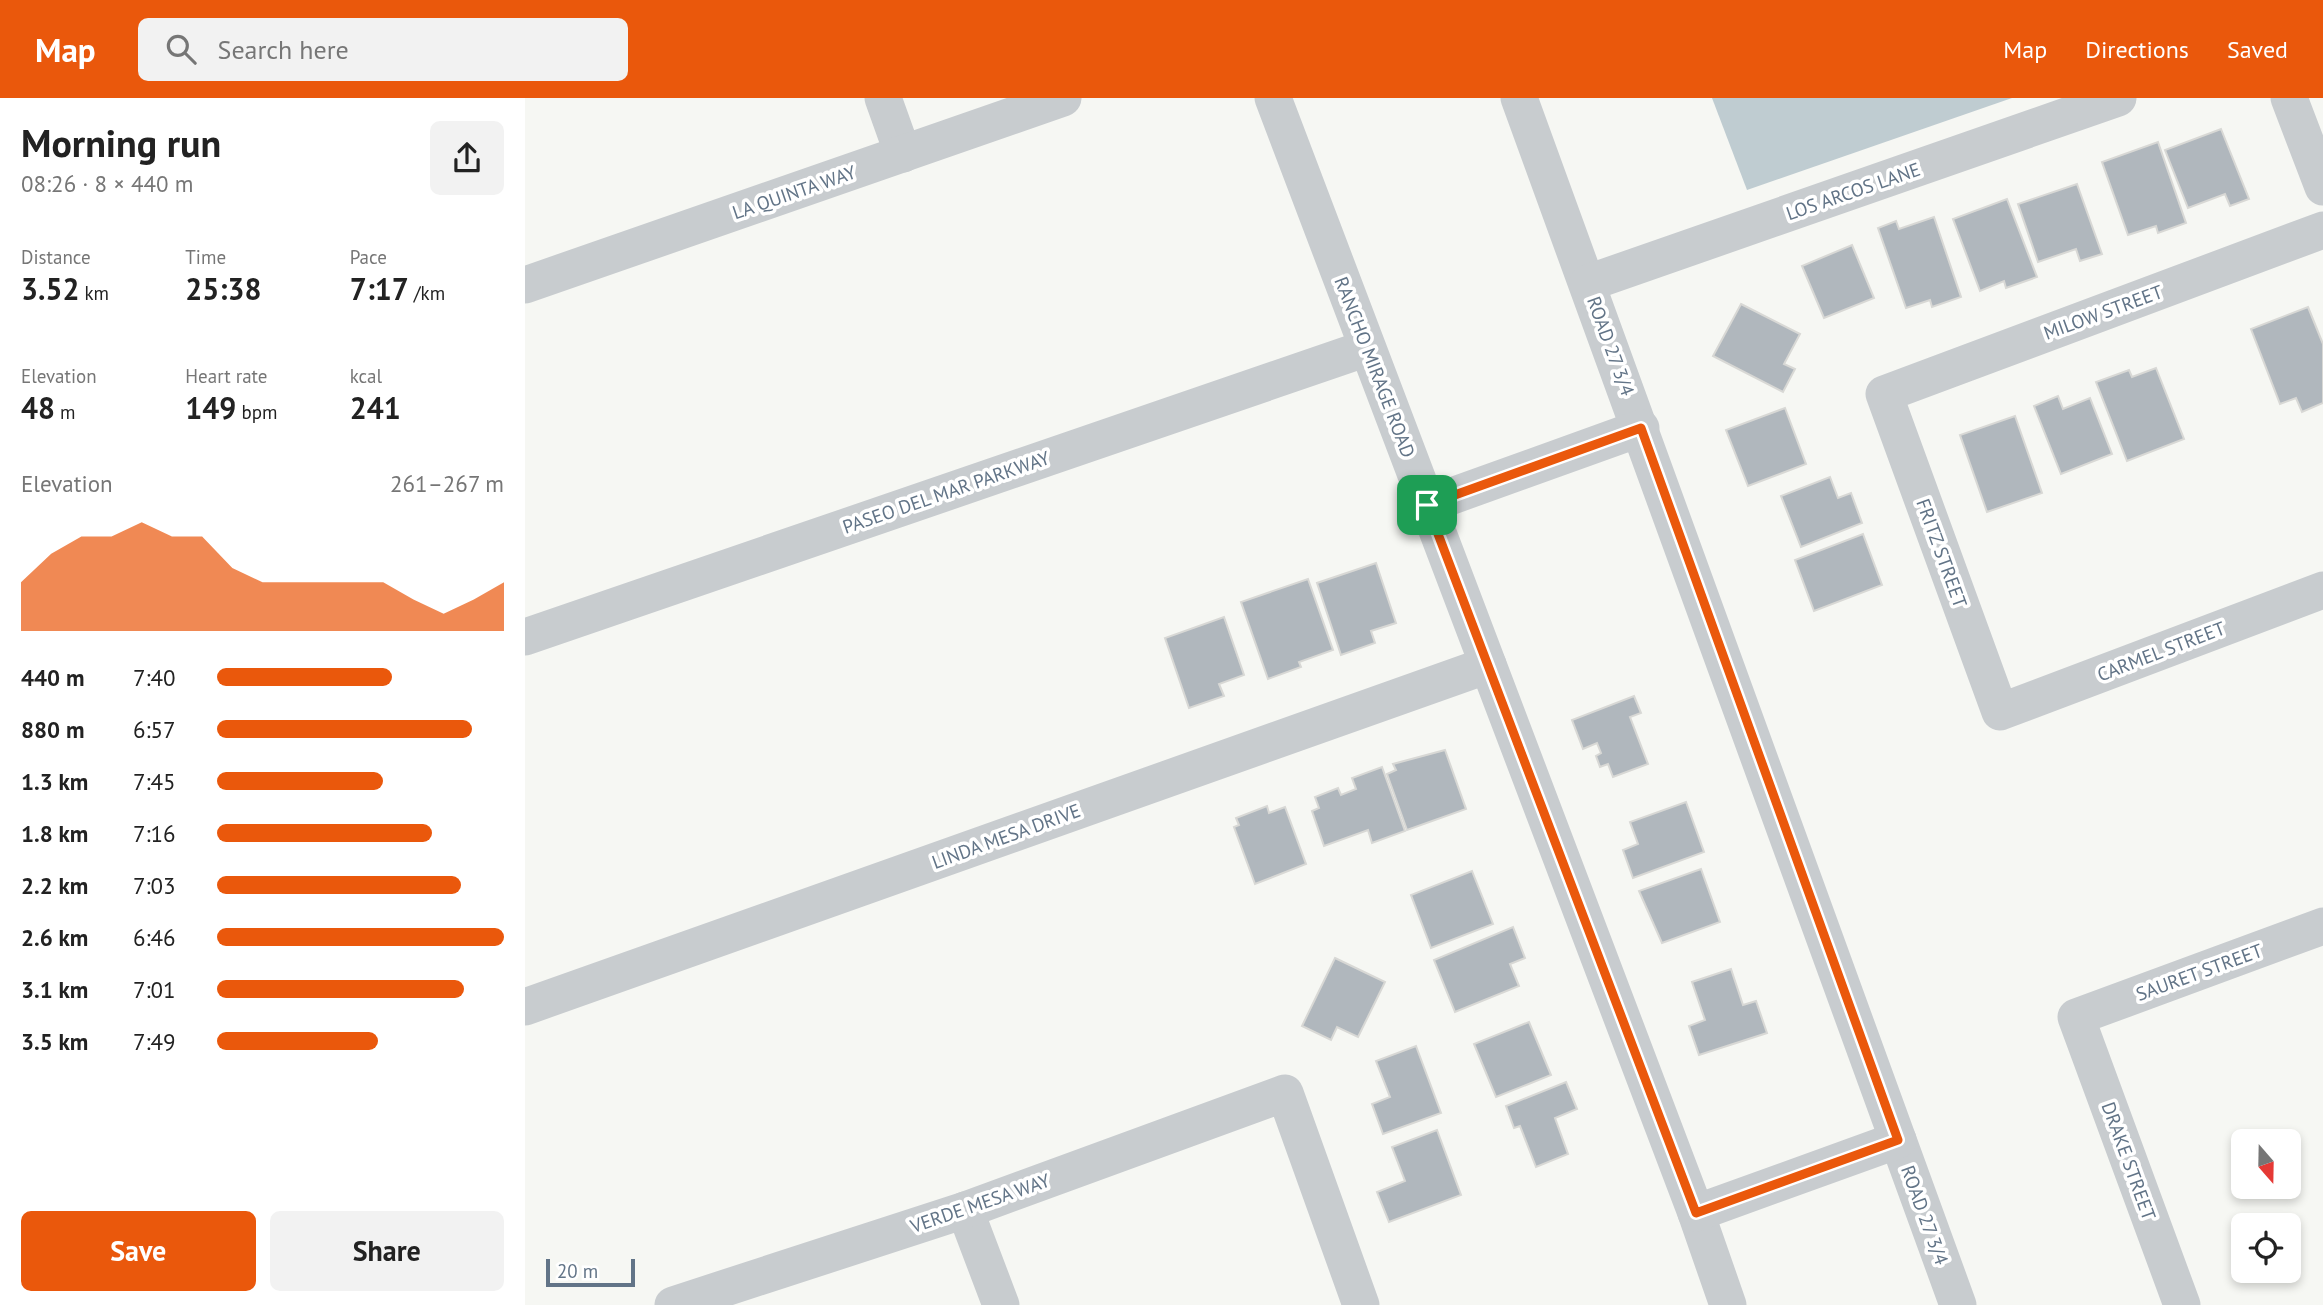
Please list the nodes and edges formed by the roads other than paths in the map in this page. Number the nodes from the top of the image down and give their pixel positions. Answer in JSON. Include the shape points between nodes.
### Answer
{"nodes":[{"id":1,"x":883,"y":98,"type":"edge"},
{"id":2,"x":1063,"y":98,"type":"edge"},
{"id":3,"x":1273,"y":98,"type":"edge"},
{"id":4,"x":1519,"y":98,"type":"edge"},
{"id":5,"x":2118,"y":98,"type":"edge"},
{"id":6,"x":2289,"y":98,"type":"edge"},
{"id":7,"x":903,"y":154,"type":"junction"},
{"id":8,"x":2323,"y":187,"type":"edge"},
{"id":9,"x":2323,"y":230,"type":"edge"},
{"id":10,"x":1588,"y":284,"type":"junction"},
{"id":11,"x":525,"y":285,"type":"edge"},
{"id":12,"x":1367,"y":348,"type":"junction"},
{"id":13,"x":1884,"y":394,"type":"joint"},
{"id":14,"x":1641,"y":428,"type":"junction"},
{"id":15,"x":1427,"y":505,"type":"junction"},
{"id":16,"x":2323,"y":590,"type":"edge"},
{"id":17,"x":525,"y":637,"type":"edge"},
{"id":18,"x":1488,"y":664,"type":"junction"},
{"id":19,"x":2000,"y":712,"type":"joint"},
{"id":20,"x":2323,"y":926,"type":"edge"},
{"id":21,"x":525,"y":1007,"type":"edge"},
{"id":22,"x":2076,"y":1017,"type":"joint"},
{"id":23,"x":1898,"y":1140,"type":"junction"},
{"id":24,"x":965,"y":1210,"type":"junction"},
{"id":25,"x":1696,"y":1213,"type":"junction"},
{"id":26,"x":673,"y":1305,"type":"edge"},
{"id":27,"x":1002,"y":1305,"type":"edge"},
{"id":28,"x":1360,"y":1305,"type":"edge"},
{"id":29,"x":1728,"y":1305,"type":"edge"},
{"id":30,"x":1958,"y":1305,"type":"edge"},
{"id":31,"x":2182,"y":1305,"type":"edge"}],
"edges":[{"from":1,"to":7,"type":"street"},
{"from":2,"to":7,"type":"street","name":"LA QUINTA WAY"},
{"from":3,"to":12,"type":"street","name":"RANCHO MIRAGE ROAD"},
{"from":4,"to":10,"type":"street","name":"ROAD 27 3/4"},
{"from":5,"to":10,"type":"street","name":"LOS ARCOS LANE"},
{"from":6,"to":8,"type":"street"},
{"from":7,"to":11,"type":"street","name":"LA QUINTA WAY"},
{"from":9,"to":13,"type":"street","name":"MILOW STREET"},
{"from":10,"to":14,"type":"street","name":"ROAD 27 3/4"},
{"from":12,"to":15,"type":"street","name":"RANCHO MIRAGE ROAD"},
{"from":12,"to":17,"type":"street","name":"PASEO DEL MAR PARKWAY"},
{"from":13,"to":19,"type":"street","name":"FRITZ STREET"},
{"from":14,"to":15,"type":"street"},
{"from":14,"to":23,"type":"street","name":"ROAD 27 3/4"},
{"from":15,"to":18,"type":"street","name":"RANCHO MIRAGE ROAD"},
{"from":16,"to":19,"type":"street","name":"CARMEL STREET"},
{"from":18,"to":21,"type":"street","name":"LINDA MESA DRIVE"},
{"from":18,"to":25,"type":"street","name":"RANCHO MIRAGE ROAD"},
{"from":20,"to":22,"type":"street","name":"SAURET STREET"},
{"from":22,"to":31,"type":"street","name":"DRAKE STREET"},
{"from":23,"to":25,"type":"street"},
{"from":23,"to":30,"type":"street","name":"ROAD 27 3/4"},
{"from":24,"to":26,"type":"street","name":"VERDE MESA WAY"},
{"from":24,"to":27,"type":"street"},
{"from":24,"to":28,"type":"street","name":"VERDE MESA WAY","via":[[1285,1093]]},
{"from":25,"to":29,"type":"street","name":"RANCHO MIRAGE ROAD"}]}
